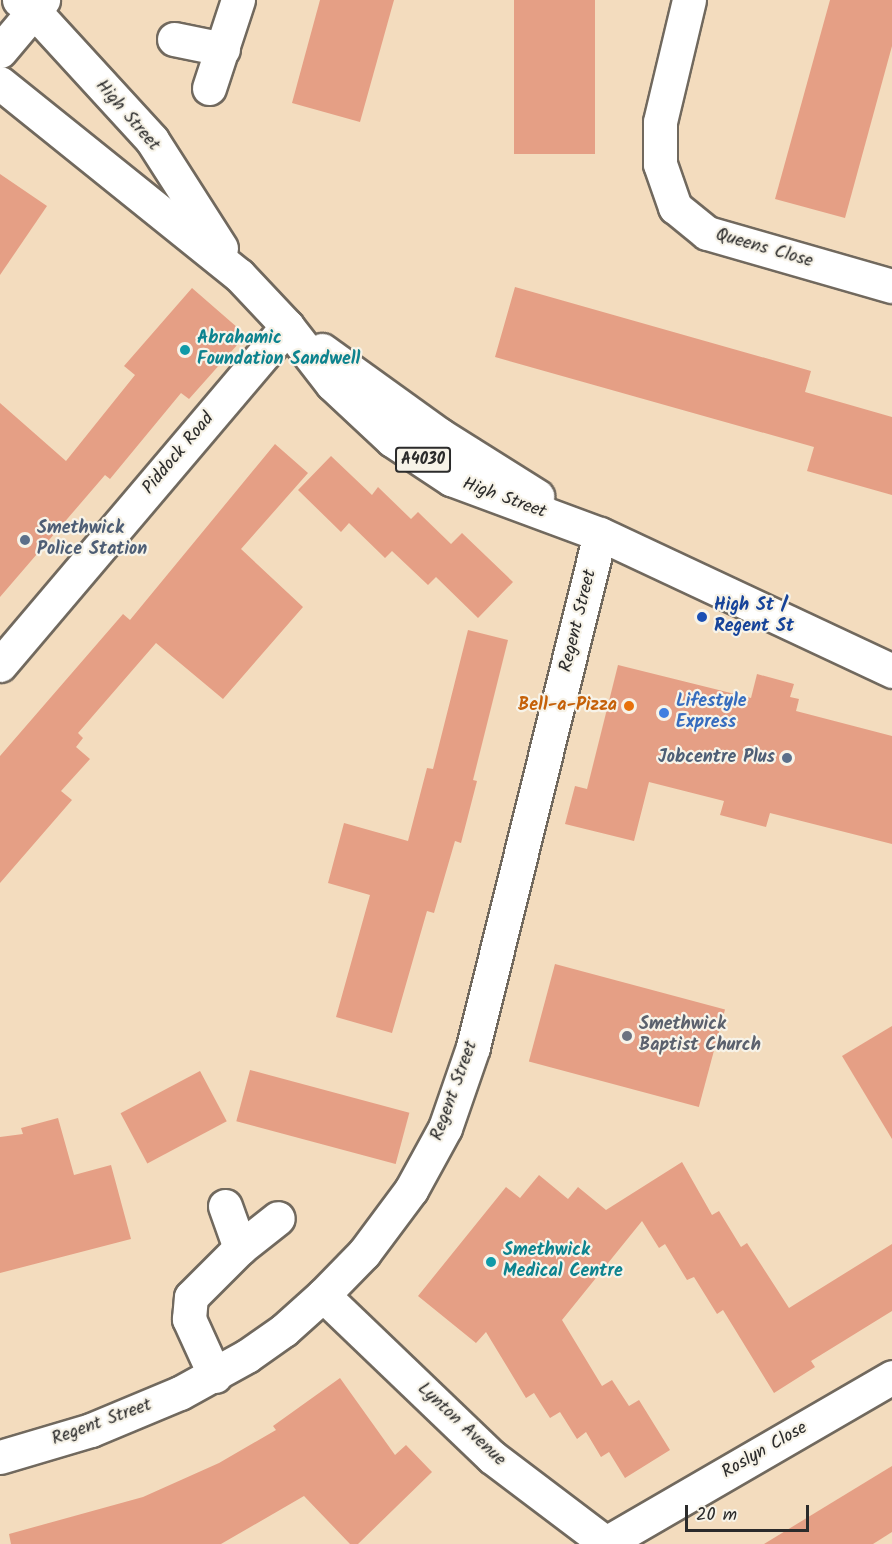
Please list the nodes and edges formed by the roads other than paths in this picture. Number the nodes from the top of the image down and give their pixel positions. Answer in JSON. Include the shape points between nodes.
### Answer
{"nodes":[{"id":1,"x":238,"y":0,"type":"edge"},
{"id":2,"x":689,"y":0,"type":"edge"},
{"id":3,"x":31,"y":3,"type":"edge"},
{"id":4,"x":174,"y":39,"type":"dead end"},
{"id":5,"x":223,"y":49,"type":"junction"},
{"id":6,"x":0,"y":51,"type":"edge"},
{"id":7,"x":0,"y":83,"type":"edge"},
{"id":8,"x":209,"y":88,"type":"dead end"},
{"id":9,"x":239,"y":275,"type":"junction"},
{"id":10,"x":892,"y":286,"type":"edge"},
{"id":11,"x":287,"y":326,"type":"junction"},
{"id":12,"x":600,"y":534,"type":"junction"},
{"id":13,"x":0,"y":665,"type":"edge"},
{"id":14,"x":892,"y":671,"type":"edge"},
{"id":15,"x":225,"y":1206,"type":"dead end"},
{"id":16,"x":278,"y":1218,"type":"dead end"},
{"id":17,"x":240,"y":1248,"type":"junction"},
{"id":18,"x":323,"y":1295,"type":"junction"},
{"id":19,"x":215,"y":1376,"type":"junction"},
{"id":20,"x":892,"y":1377,"type":"edge"},
{"id":21,"x":0,"y":1457,"type":"edge"},
{"id":22,"x":607,"y":1543,"type":"edge"}],
"edges":[{"from":1,"to":5,"type":"street"},
{"from":2,"to":10,"type":"street","name":"Queens Close","via":[[660,122],[660,164],[675,207],[706,233]]},
{"from":3,"to":6,"type":"street"},
{"from":3,"to":9,"type":"street","name":"High Street","number":"A4030","via":[[152,140]]},
{"from":4,"to":5,"type":"street"},
{"from":5,"to":8,"type":"street"},
{"from":7,"to":9,"type":"street","name":"High Street","number":"A4030"},
{"from":9,"to":11,"type":"street","name":"High Street","number":"A4030"},
{"from":11,"to":12,"type":"street","name":"High Street","number":"A4030","via":[[440,435]]},
{"from":11,"to":13,"type":"street","name":"Piddock Road"},
{"from":12,"to":14,"type":"street","name":"High Street","number":"A4030"},
{"from":12,"to":18,"type":"street","name":"Regent Street","via":[[473,1047],[456,1099],[411,1190],[364,1253]]},
{"from":15,"to":17,"type":"street"},
{"from":16,"to":17,"type":"street"},
{"from":17,"to":19,"type":"street","via":[[191,1297],[189,1319]]},
{"from":18,"to":19,"type":"street","name":"Regent Street","via":[[284,1330]]},
{"from":18,"to":22,"type":"street","name":"Lynton Avenue","via":[[492,1457]]},
{"from":19,"to":21,"type":"street","name":"Regent Street","via":[[91,1430]]},
{"from":20,"to":22,"type":"street","name":"Roslyn Close"}]}
